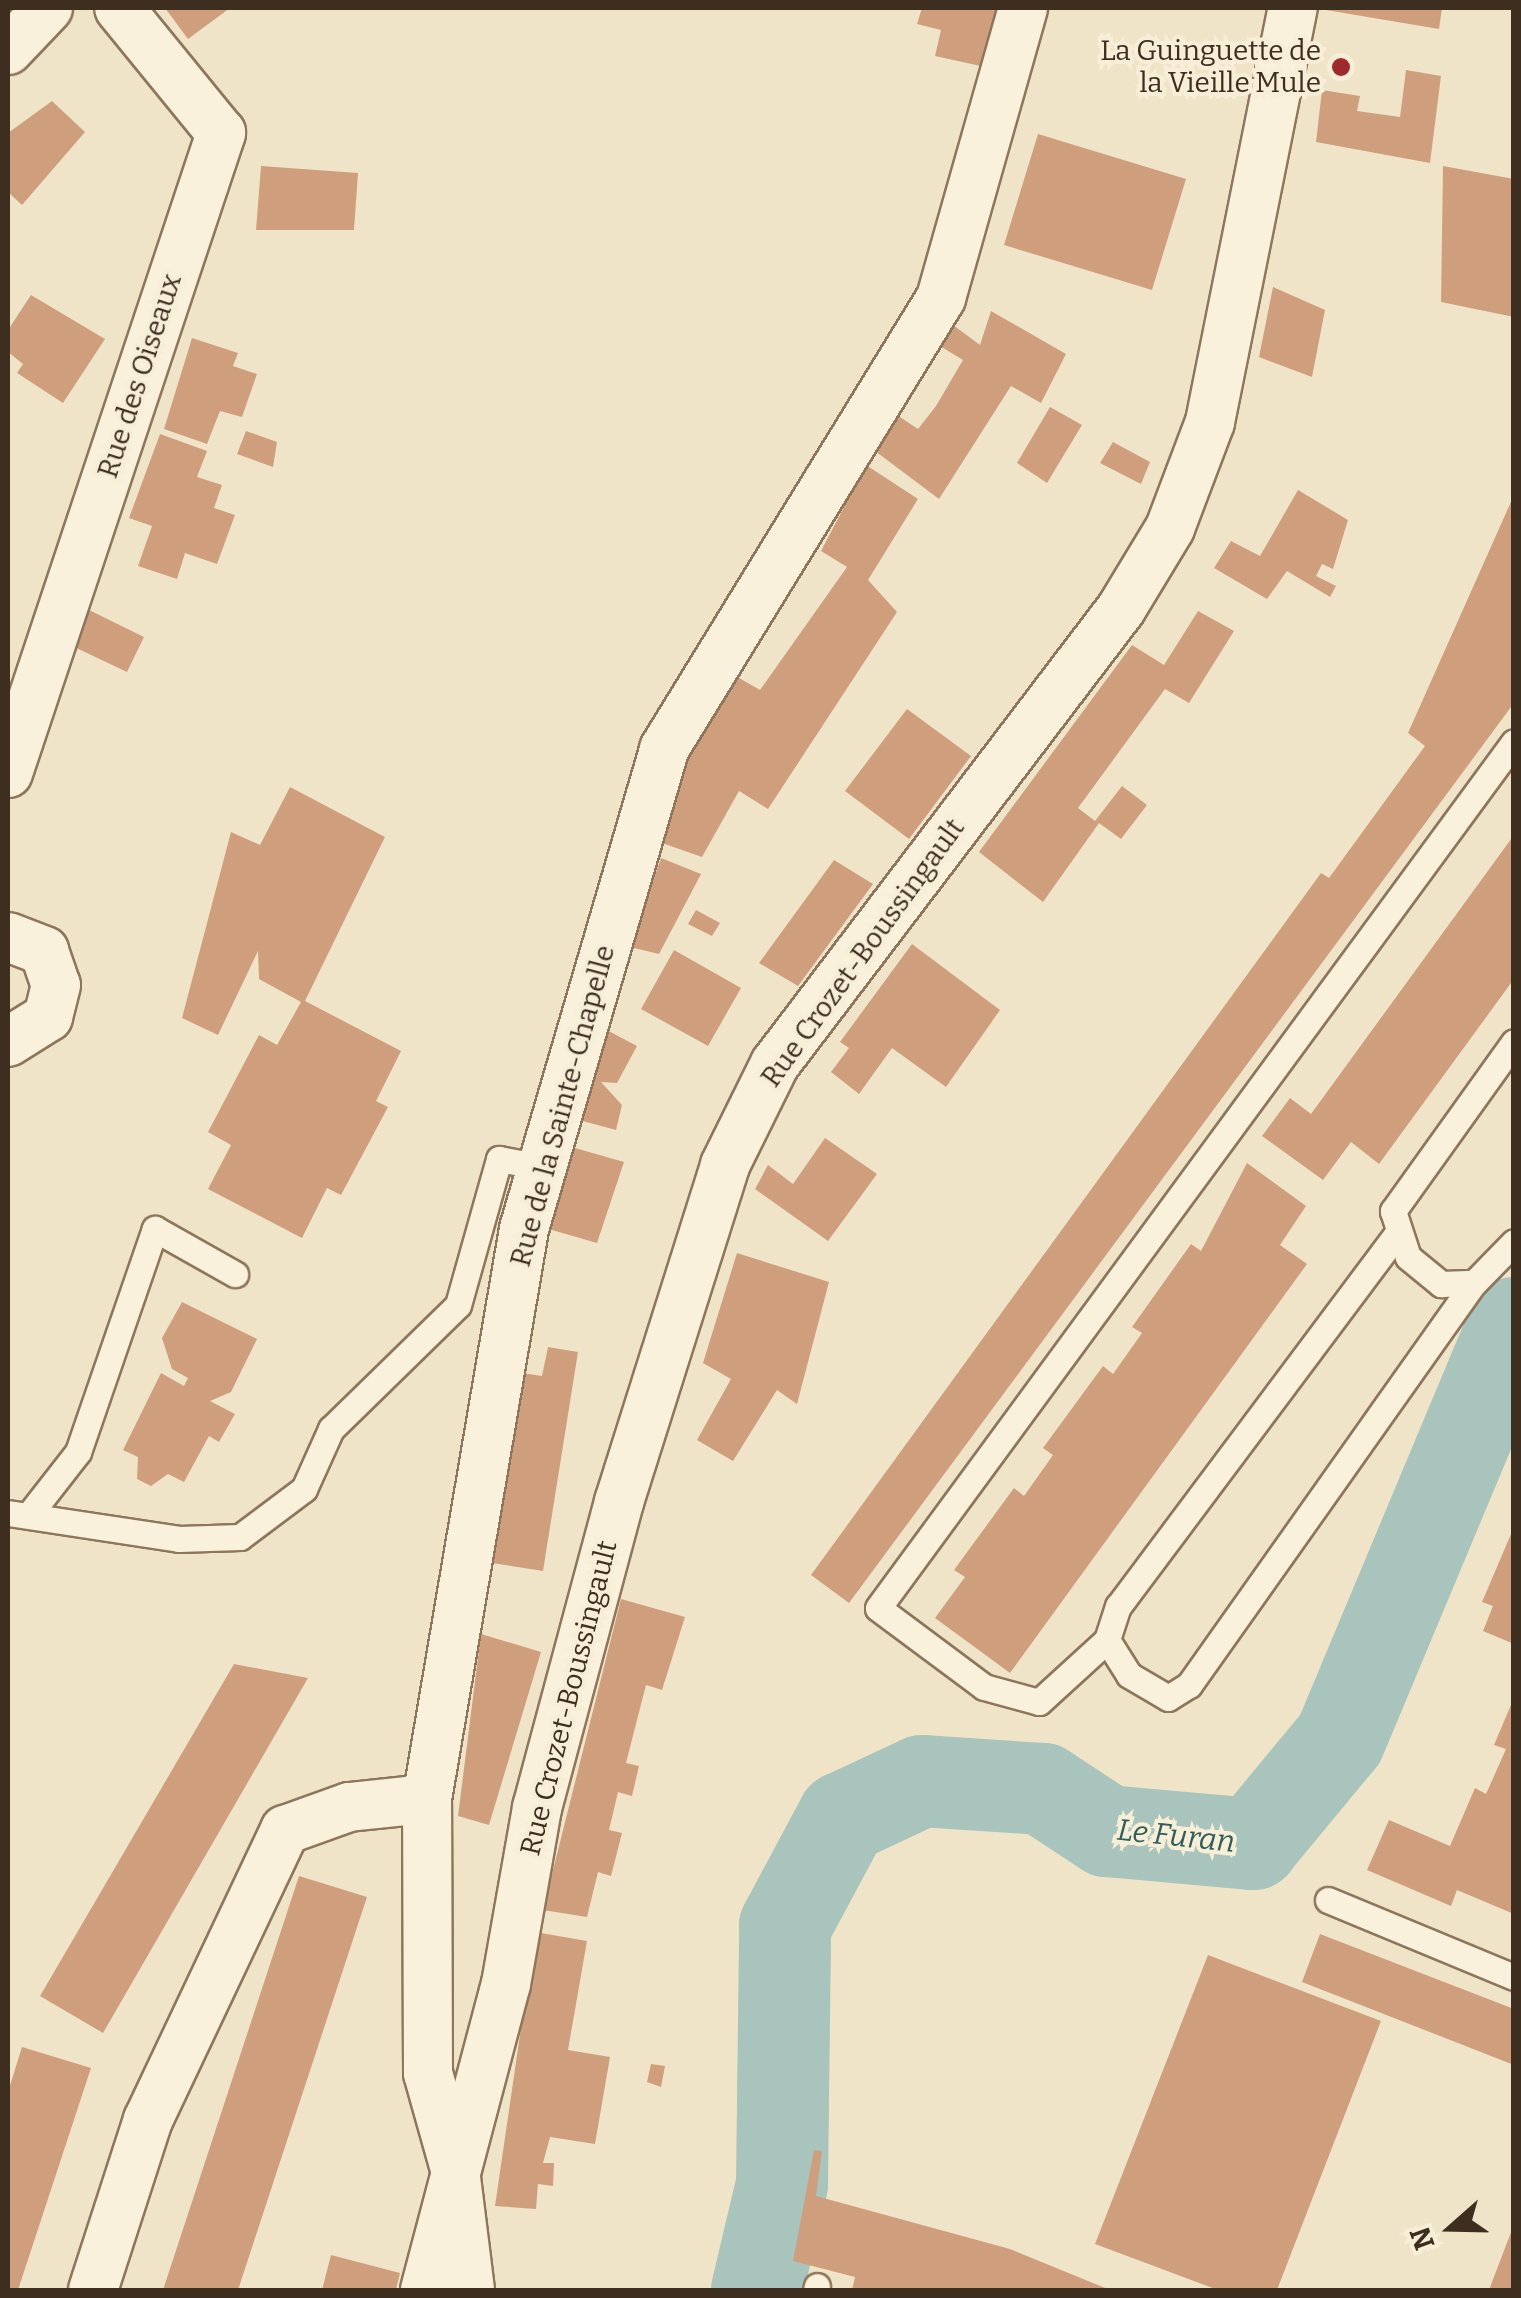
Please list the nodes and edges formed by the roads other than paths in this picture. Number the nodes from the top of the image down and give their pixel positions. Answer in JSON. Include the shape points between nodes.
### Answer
{"nodes":[{"id":1,"x":48,"y":8,"type":"edge"},
{"id":2,"x":119,"y":8,"type":"edge"},
{"id":3,"x":1023,"y":8,"type":"edge"},
{"id":4,"x":1293,"y":8,"type":"edge"},
{"id":5,"x":8,"y":50,"type":"edge"},
{"id":6,"x":1514,"y":742,"type":"edge"},
{"id":7,"x":8,"y":772,"type":"edge"},
{"id":8,"x":8,"y":937,"type":"edge"},
{"id":9,"x":8,"y":1042,"type":"edge"},
{"id":10,"x":1514,"y":1042,"type":"edge"},
{"id":11,"x":541,"y":1167,"type":"junction"},
{"id":12,"x":1396,"y":1235,"type":"junction"},
{"id":13,"x":1514,"y":1242,"type":"edge"},
{"id":14,"x":236,"y":1274,"type":"dead end"},
{"id":15,"x":1474,"y":1282,"type":"junction"},
{"id":16,"x":20,"y":1512,"type":"edge"},
{"id":17,"x":1106,"y":1640,"type":"junction"},
{"id":18,"x":426,"y":1799,"type":"junction"},
{"id":19,"x":1328,"y":1900,"type":"dead end"},
{"id":20,"x":1514,"y":1977,"type":"edge"},
{"id":21,"x":456,"y":2169,"type":"junction"},
{"id":22,"x":93,"y":2290,"type":"edge"},
{"id":23,"x":426,"y":2290,"type":"edge"},
{"id":24,"x":470,"y":2290,"type":"edge"}],
"edges":[{"from":1,"to":5,"type":"street"},
{"from":2,"to":7,"type":"street","name":"Rue des Oiseaux","via":[[221,133]]},
{"from":3,"to":11,"type":"street","name":"Rue de la Sainte-Chapelle","via":[[941,298],[664,749]]},
{"from":4,"to":21,"type":"street","name":"Rue Crozet-Boussingault","via":[[1210,422],[1170,528],[1121,609],[775,1064],[725,1165],[619,1502]]},
{"from":6,"to":17,"type":"lane","via":[[878,1608],[984,1688],[1039,1702]]},
{"from":8,"to":9,"type":"street","via":[[44,950],[56,984],[48,1016]]},
{"from":10,"to":12,"type":"lane","via":[[1393,1211]]},
{"from":11,"to":16,"type":"lane","via":[[499,1159],[458,1305],[331,1429],[304,1489],[240,1537],[178,1539]]},
{"from":11,"to":18,"type":"street","name":"Rue de la Sainte-Chapelle"},
{"from":12,"to":15,"type":"lane","via":[[1441,1284]]},
{"from":12,"to":17,"type":"lane","via":[[1118,1606]]},
{"from":13,"to":15,"type":"lane"},
{"from":14,"to":16,"type":"lane","via":[[155,1229],[78,1452]]},
{"from":15,"to":17,"type":"lane","via":[[1190,1685],[1168,1698],[1130,1675]]},
{"from":18,"to":21,"type":"street","name":"Rue de la Sainte-Chapelle","via":[[428,2073]]},
{"from":18,"to":22,"type":"street","via":[[349,1807],[286,1830],[148,2120]]},
{"from":19,"to":20,"type":"lane"},
{"from":21,"to":23,"type":"street","name":"Rue Crozet-Boussingault"},
{"from":21,"to":24,"type":"street","name":"Rue de la Sainte-Chapelle"}]}
